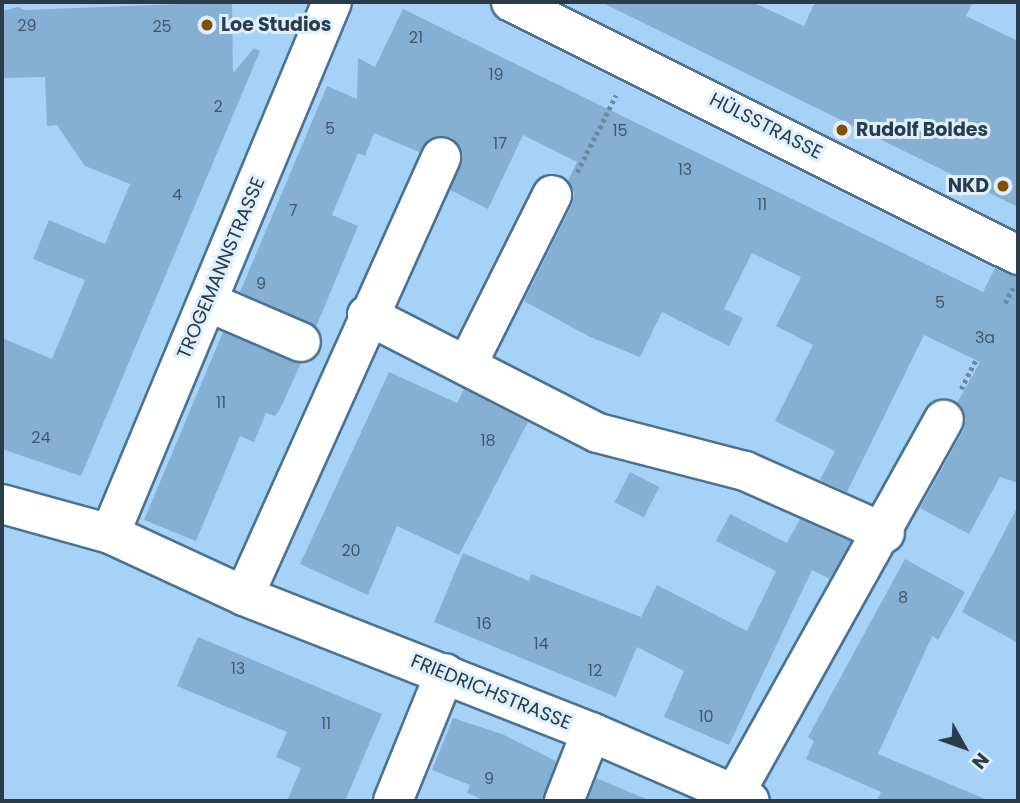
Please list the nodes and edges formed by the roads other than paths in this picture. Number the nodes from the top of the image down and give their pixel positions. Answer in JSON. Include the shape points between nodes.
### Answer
{"nodes":[{"id":1,"x":332,"y":2,"type":"edge"},
{"id":2,"x":511,"y":2,"type":"edge"},
{"id":3,"x":441,"y":157,"type":"dead end"},
{"id":4,"x":552,"y":195,"type":"road end"},
{"id":5,"x":1018,"y":255,"type":"edge"},
{"id":6,"x":208,"y":302,"type":"junction"},
{"id":7,"x":368,"y":316,"type":"junction"},
{"id":8,"x":324,"y":351,"type":"junction"},
{"id":9,"x":467,"y":365,"type":"junction"},
{"id":10,"x":944,"y":421,"type":"dead end"},
{"id":11,"x":2,"y":503,"type":"edge"},
{"id":12,"x":885,"y":533,"type":"junction"},
{"id":13,"x":110,"y":534,"type":"junction"},
{"id":14,"x":244,"y":596,"type":"junction"},
{"id":15,"x":445,"y":673,"type":"junction"},
{"id":16,"x":591,"y":732,"type":"junction"},
{"id":17,"x":742,"y":798,"type":"edge"},
{"id":18,"x":393,"y":801,"type":"edge"},
{"id":19,"x":564,"y":801,"type":"edge"}],
"edges":[{"from":1,"to":6,"type":"street","name":"TROGEMANNSTRASSE"},
{"from":2,"to":5,"type":"street","name":"HÜLSSTRASSE"},
{"from":3,"to":7,"type":"street"},
{"from":4,"to":9,"type":"street"},
{"from":6,"to":8,"type":"street"},
{"from":6,"to":13,"type":"street","name":"TROGEMANNSTRASSE"},
{"from":7,"to":8,"type":"street"},
{"from":7,"to":9,"type":"street"},
{"from":8,"to":14,"type":"street"},
{"from":9,"to":12,"type":"street","via":[[598,433],[745,471]]},
{"from":10,"to":12,"type":"street","name":"FRIEDRICHSTRASSE"},
{"from":11,"to":13,"type":"street","name":"FRIEDRICHSTRASSE"},
{"from":12,"to":17,"type":"street","name":"FRIEDRICHSTRASSE"},
{"from":13,"to":14,"type":"street","name":"FRIEDRICHSTRASSE"},
{"from":14,"to":15,"type":"street","name":"FRIEDRICHSTRASSE"},
{"from":15,"to":16,"type":"street","name":"FRIEDRICHSTRASSE"},
{"from":15,"to":18,"type":"street"},
{"from":16,"to":17,"type":"street","name":"FRIEDRICHSTRASSE"},
{"from":16,"to":19,"type":"street"}]}
